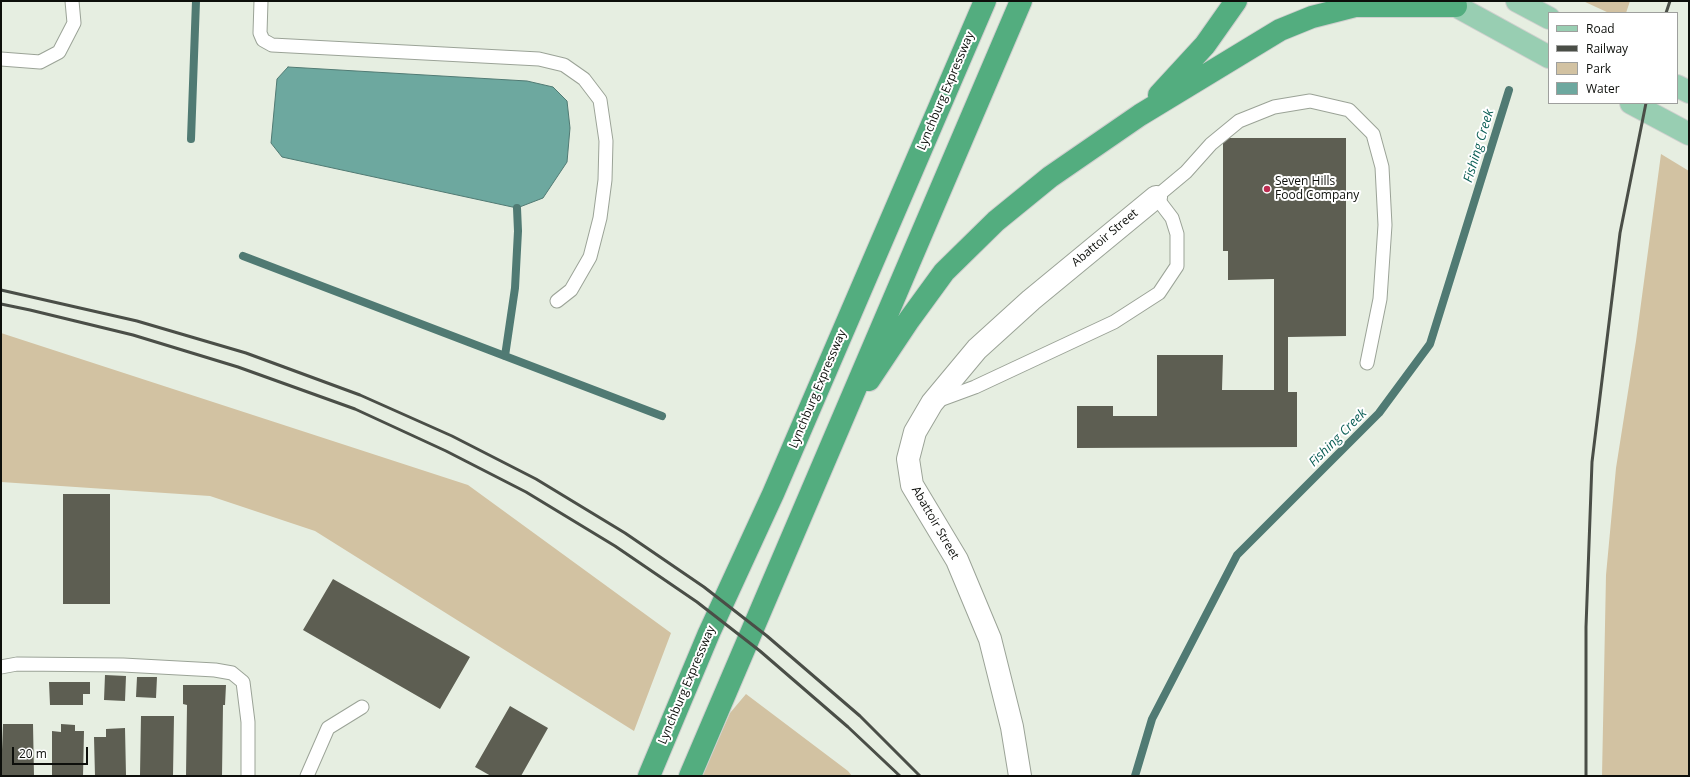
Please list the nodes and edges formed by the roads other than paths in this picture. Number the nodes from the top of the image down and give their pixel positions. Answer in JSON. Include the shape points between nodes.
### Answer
{"nodes":[{"id":1,"x":72,"y":1,"type":"edge"},
{"id":2,"x":261,"y":1,"type":"edge"},
{"id":3,"x":985,"y":1,"type":"edge"},
{"id":4,"x":1021,"y":1,"type":"edge"},
{"id":5,"x":1236,"y":1,"type":"edge"},
{"id":6,"x":1517,"y":1,"type":"edge"},
{"id":7,"x":1452,"y":4,"type":"edge"},
{"id":8,"x":1548,"y":17,"type":"edge"},
{"id":9,"x":1548,"y":56,"type":"edge"},
{"id":10,"x":1,"y":59,"type":"edge"},
{"id":11,"x":1678,"y":86,"type":"edge"},
{"id":12,"x":1689,"y":92,"type":"edge"},
{"id":13,"x":1632,"y":104,"type":"edge"},
{"id":14,"x":1140,"y":115,"type":"junction"},
{"id":15,"x":1689,"y":134,"type":"edge"},
{"id":16,"x":1156,"y":197,"type":"junction"},
{"id":17,"x":557,"y":301,"type":"dead end"},
{"id":18,"x":1367,"y":363,"type":"dead end"},
{"id":19,"x":932,"y":403,"type":"junction"},
{"id":20,"x":837,"y":429,"type":"junction"},
{"id":21,"x":1,"y":667,"type":"edge"},
{"id":22,"x":362,"y":707,"type":"dead end"},
{"id":23,"x":248,"y":776,"type":"edge"},
{"id":24,"x":307,"y":776,"type":"edge"},
{"id":25,"x":649,"y":776,"type":"edge"},
{"id":26,"x":690,"y":776,"type":"edge"},
{"id":27,"x":1020,"y":776,"type":"edge"}],
"edges":[{"from":1,"to":10,"type":"lane","via":[[74,23],[59,52],[40,62]]},
{"from":2,"to":17,"type":"lane","via":[[260,33],[263,40],[272,45],[539,59],[564,65],[584,79],[600,100],[606,142],[604,188],[600,218],[590,257],[571,290]]},
{"from":3,"to":25,"type":"highway","name":"Lynchburg Expressway"},
{"from":4,"to":20,"type":"highway"},
{"from":5,"to":14,"type":"highway","via":[[1205,45]]},
{"from":6,"to":8,"type":"main road"},
{"from":7,"to":9,"type":"main road"},
{"from":7,"to":14,"type":"highway","via":[[1355,6],[1312,16],[1280,30]]},
{"from":11,"to":12,"type":"main road"},
{"from":13,"to":15,"type":"main road"},
{"from":14,"to":20,"type":"highway","via":[[1038,187],[996,222],[944,272]]},
{"from":16,"to":18,"type":"lane","via":[[1239,121],[1274,107],[1310,101],[1349,110],[1374,134],[1382,167],[1385,226],[1380,299]]},
{"from":16,"to":19,"type":"street","name":"Abattoir Street","via":[[1031,300],[977,349]]},
{"from":16,"to":19,"type":"lane","via":[[1172,218],[1177,234],[1177,266],[1159,293],[1114,322]]},
{"from":19,"to":27,"type":"street","name":"Abattoir Street","via":[[915,432],[908,459],[912,485],[956,560],[990,639],[1012,727]]},
{"from":20,"to":26,"type":"highway"},
{"from":21,"to":23,"type":"lane","via":[[17,664],[124,665],[232,673],[243,682],[248,722]]},
{"from":22,"to":24,"type":"lane","via":[[328,728]]}]}
